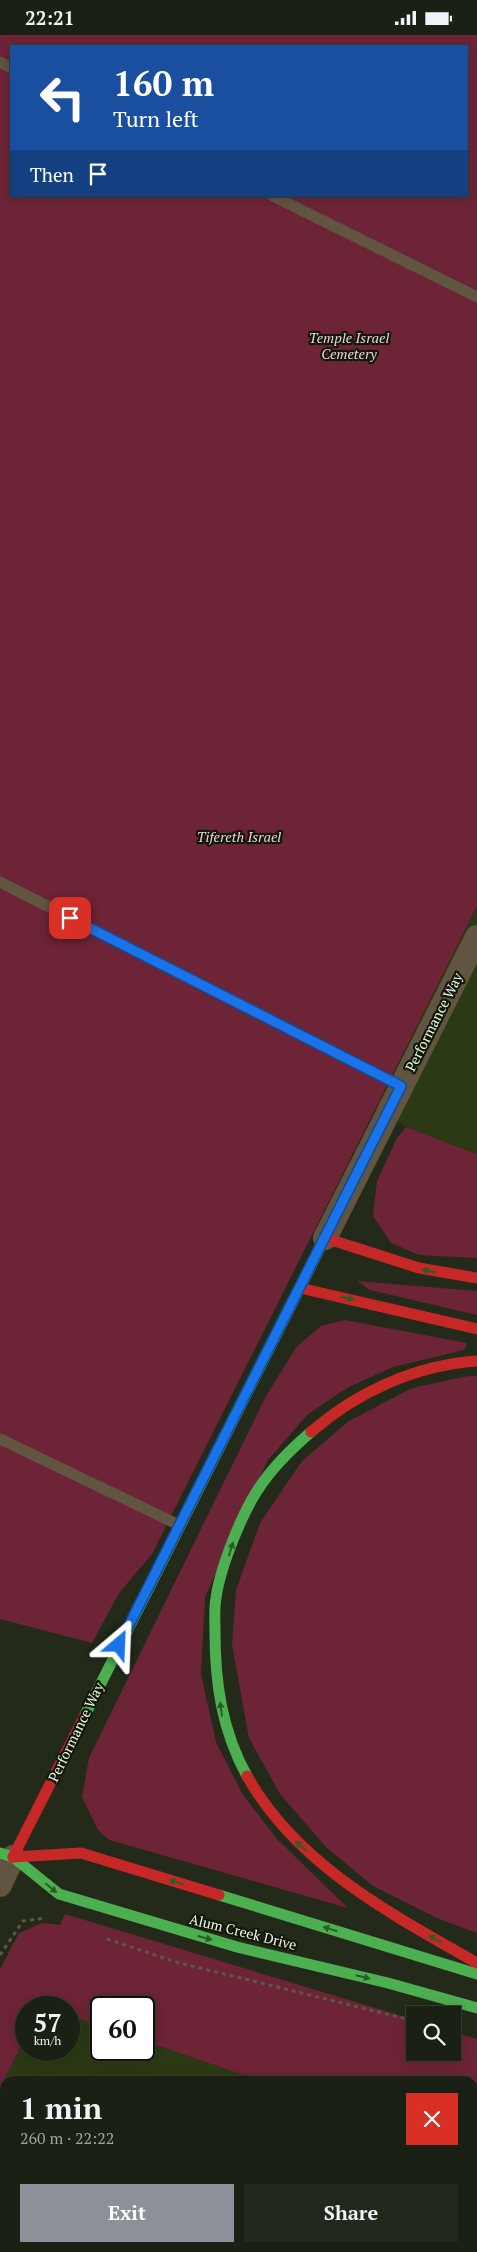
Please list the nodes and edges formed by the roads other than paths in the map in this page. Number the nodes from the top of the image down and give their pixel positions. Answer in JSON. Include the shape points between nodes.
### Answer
{"nodes":[{"id":1,"x":275,"y":197,"type":"edge"},
{"id":2,"x":477,"y":297,"type":"edge"},
{"id":3,"x":0,"y":882,"type":"edge"},
{"id":4,"x":477,"y":937,"type":"edge"},
{"id":5,"x":471,"y":961,"type":"edge"},
{"id":6,"x":401,"y":1086,"type":"junction"},
{"id":7,"x":325,"y":1238,"type":"junction"},
{"id":8,"x":477,"y":1278,"type":"edge"},
{"id":9,"x":300,"y":1288,"type":"junction"},
{"id":10,"x":477,"y":1329,"type":"edge"},
{"id":11,"x":477,"y":1361,"type":"edge"},
{"id":12,"x":0,"y":1439,"type":"edge"},
{"id":13,"x":179,"y":1525,"type":"junction"},
{"id":14,"x":7,"y":1855,"type":"edge"},
{"id":15,"x":0,"y":1885,"type":"edge"},
{"id":16,"x":477,"y":1963,"type":"edge"},
{"id":17,"x":477,"y":1974,"type":"edge"},
{"id":18,"x":477,"y":2008,"type":"edge"},
{"id":19,"x":121,"y":2252,"type":"edge"},
{"id":20,"x":126,"y":2252,"type":"edge"}],
"edges":[{"from":1,"to":2,"type":"lane"},
{"from":3,"to":6,"type":"lane"},
{"from":4,"to":5,"type":"street","name":"Performance Way"},
{"from":5,"to":6,"type":"street","name":"Performance Way"},
{"from":6,"to":7,"type":"street","name":"Performance Way"},
{"from":8,"to":7,"type":"main road","one_way":true,"via":[[391,1262]]},
{"from":7,"to":9,"type":"main road","name":"Performance Way"},
{"from":9,"to":10,"type":"main road","one_way":true},
{"from":9,"to":13,"type":"main road","name":"Performance Way"},
{"from":16,"to":11,"type":"main road","one_way":true,"via":[[344,1884],[287,1834],[251,1784],[233,1749],[223,1725],[214,1661],[216,1597],[232,1543],[258,1489],[294,1445],[340,1407],[381,1386],[424,1369]]},
{"from":12,"to":13,"type":"lane"},
{"from":13,"to":14,"type":"main road","name":"Performance Way"},
{"from":14,"to":15,"type":"street","name":"Performance Way"},
{"from":17,"to":14,"type":"main road","name":"Alum Creek Drive","one_way":true,"via":[[81,1853]]},
{"from":14,"to":18,"type":"main road","name":"Alum Creek Drive","one_way":true,"via":[[59,1894],[237,1947]]},
{"from":19,"to":20,"type":"lane"}]}
